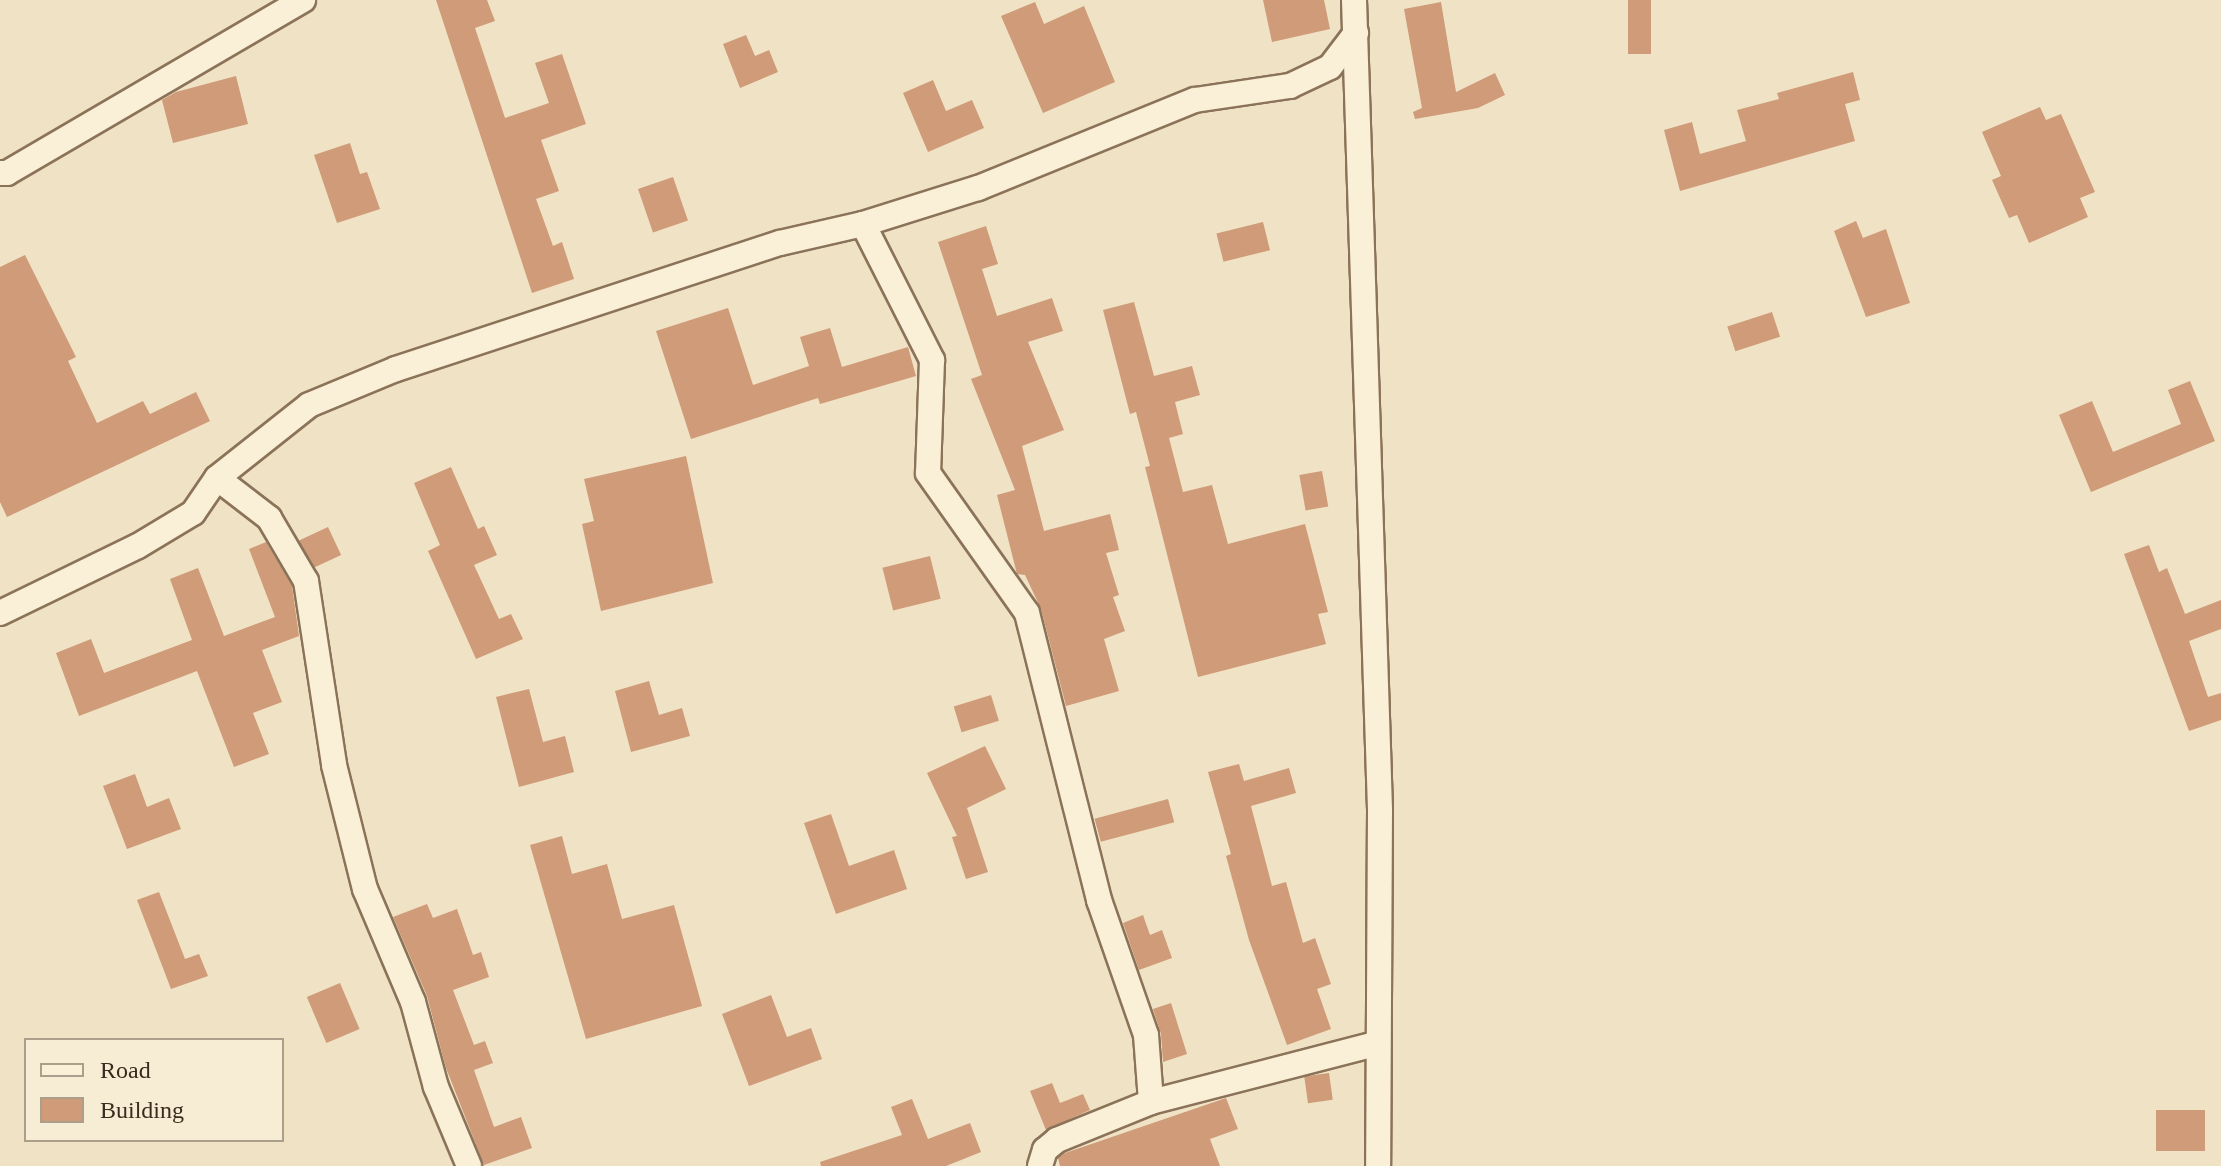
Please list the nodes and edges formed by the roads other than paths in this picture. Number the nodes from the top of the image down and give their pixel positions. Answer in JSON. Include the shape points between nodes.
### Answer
{"nodes":[{"id":1,"x":303,"y":0,"type":"edge"},
{"id":2,"x":1354,"y":0,"type":"edge"},
{"id":3,"x":1356,"y":33,"type":"junction"},
{"id":4,"x":0,"y":173,"type":"edge"},
{"id":5,"x":863,"y":224,"type":"junction"},
{"id":6,"x":217,"y":478,"type":"junction"},
{"id":7,"x":0,"y":613,"type":"edge"},
{"id":8,"x":1376,"y":1044,"type":"junction"},
{"id":9,"x":1151,"y":1102,"type":"junction"},
{"id":10,"x":469,"y":1166,"type":"edge"},
{"id":11,"x":1040,"y":1166,"type":"edge"},
{"id":12,"x":1378,"y":1166,"type":"edge"}],
"edges":[{"from":1,"to":4,"type":"street"},
{"from":2,"to":3,"type":"street"},
{"from":3,"to":5,"type":"street","via":[[1330,67],[1290,86],[1195,100],[978,188]]},
{"from":3,"to":8,"type":"street","via":[[1380,811]]},
{"from":5,"to":6,"type":"street","via":[[780,243],[396,369],[309,405]]},
{"from":5,"to":9,"type":"street","via":[[932,360],[928,473],[1027,613],[1099,900],[1146,1035]]},
{"from":6,"to":7,"type":"street","via":[[193,513]]},
{"from":6,"to":10,"type":"street","via":[[269,518],[306,581],[334,765],[365,889],[413,1002],[436,1087]]},
{"from":8,"to":9,"type":"street"},
{"from":8,"to":12,"type":"street"},
{"from":9,"to":11,"type":"street","via":[[1057,1140],[1045,1150]]}]}
